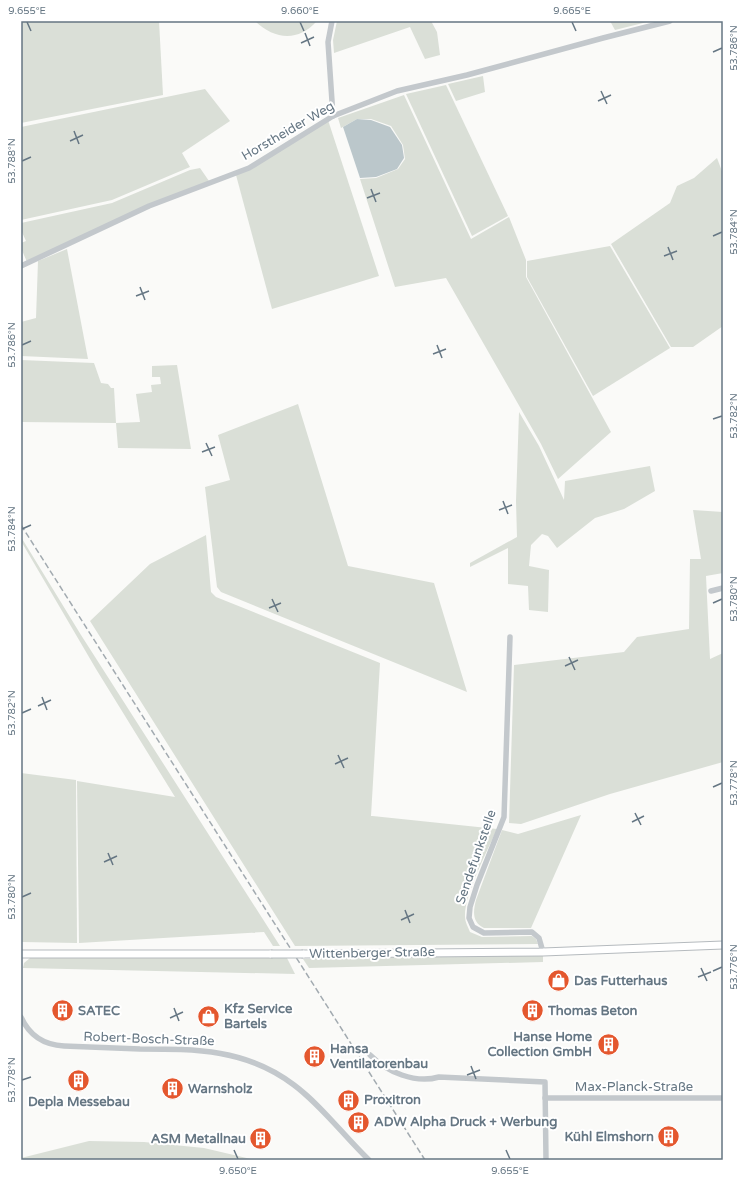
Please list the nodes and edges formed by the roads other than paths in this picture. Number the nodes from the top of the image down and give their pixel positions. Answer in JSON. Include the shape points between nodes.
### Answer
{"nodes":[{"id":1,"x":332,"y":21,"type":"edge"},
{"id":2,"x":670,"y":21,"type":"edge"},
{"id":3,"x":333,"y":116,"type":"junction"},
{"id":4,"x":21,"y":266,"type":"edge"},
{"id":5,"x":723,"y":588,"type":"edge"},
{"id":6,"x":711,"y":591,"type":"dead end"},
{"id":7,"x":510,"y":637,"type":"dead end"},
{"id":8,"x":723,"y":946,"type":"edge"},
{"id":9,"x":542,"y":952,"type":"junction"},
{"id":10,"x":21,"y":954,"type":"edge"},
{"id":11,"x":21,"y":1017,"type":"edge"},
{"id":12,"x":370,"y":1055,"type":"dead end"},
{"id":13,"x":545,"y":1098,"type":"junction"},
{"id":14,"x":723,"y":1098,"type":"edge"},
{"id":15,"x":369,"y":1160,"type":"edge"},
{"id":16,"x":546,"y":1160,"type":"edge"}],
"edges":[{"from":1,"to":3,"type":"street","via":[[328,42]]},
{"from":2,"to":3,"type":"street","name":"Horstheider Weg","via":[[397,91]]},
{"from":3,"to":4,"type":"street","name":"Horstheider Weg","via":[[249,168],[149,206]]},
{"from":5,"to":6,"type":"street"},
{"from":7,"to":9,"type":"street","name":"Sendefunkstelle","via":[[504,817],[477,885],[469,918],[473,927],[484,933],[532,932],[539,938]]},
{"from":8,"to":9,"type":"main road","name":"Wittenberger Straße"},
{"from":9,"to":10,"type":"main road","name":"Wittenberger Straße","bridge":true},
{"from":11,"to":15,"type":"street","name":"Robert-Bosch-Straße","via":[[28,1030],[50,1044],[204,1051],[255,1063],[281,1076],[299,1089]]},
{"from":12,"to":13,"type":"street","via":[[387,1069],[414,1078],[545,1082]]},
{"from":13,"to":14,"type":"street","name":"Max-Planck-Straße"},
{"from":13,"to":16,"type":"street"}]}
